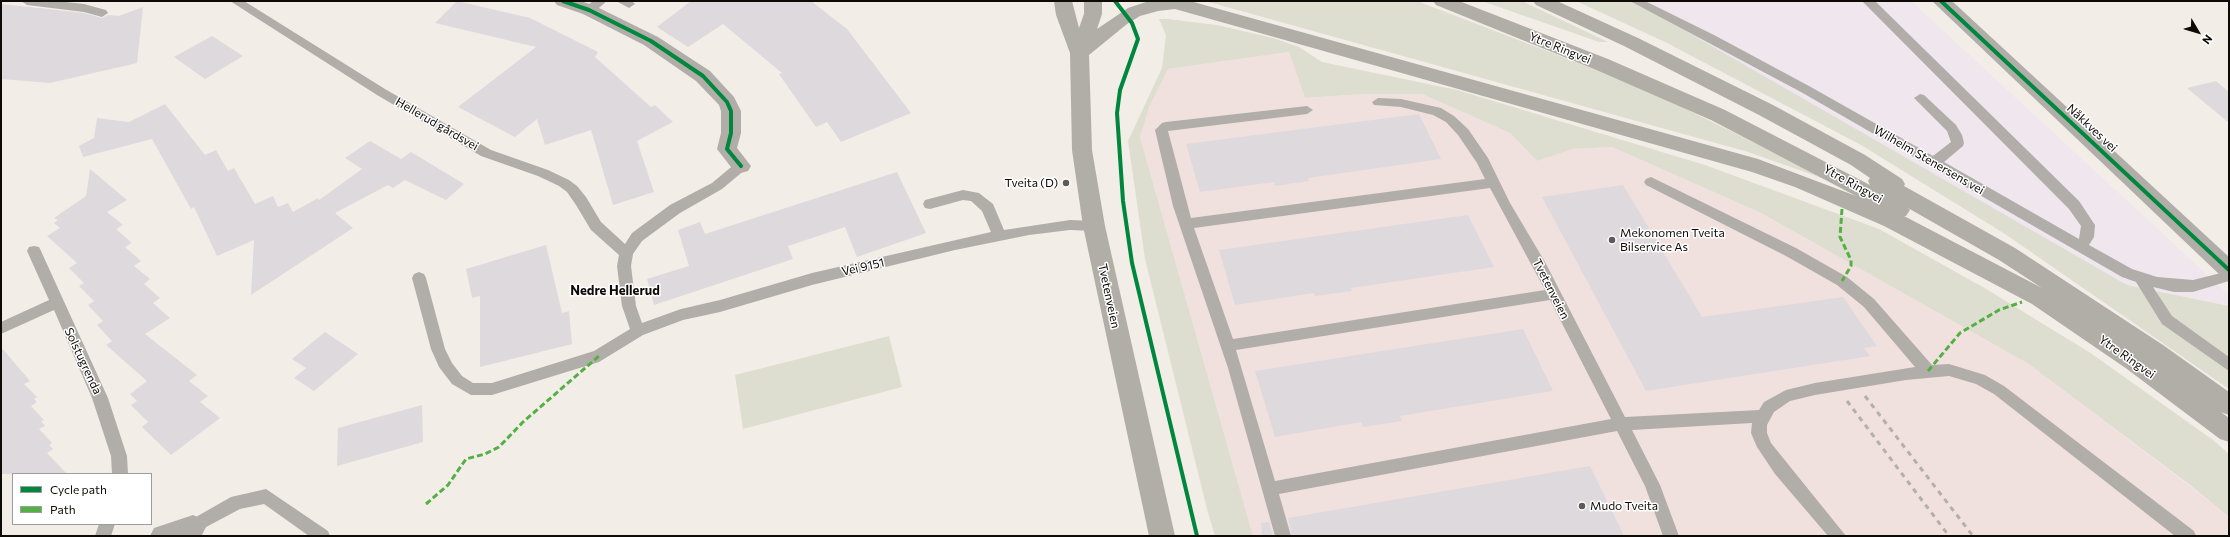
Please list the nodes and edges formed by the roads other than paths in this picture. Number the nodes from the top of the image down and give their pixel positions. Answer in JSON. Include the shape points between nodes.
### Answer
{"nodes":[{"id":1,"x":27,"y":1,"type":"edge"},
{"id":2,"x":236,"y":1,"type":"edge"},
{"id":3,"x":563,"y":1,"type":"edge"},
{"id":4,"x":1063,"y":1,"type":"edge"},
{"id":5,"x":1093,"y":1,"type":"edge"},
{"id":6,"x":1442,"y":1,"type":"edge"},
{"id":7,"x":1462,"y":1,"type":"edge"},
{"id":8,"x":1542,"y":1,"type":"edge"},
{"id":9,"x":1636,"y":1,"type":"edge"},
{"id":10,"x":1868,"y":1,"type":"edge"},
{"id":11,"x":1172,"y":2,"type":"edge"},
{"id":12,"x":1945,"y":2,"type":"edge"},
{"id":13,"x":595,"y":6,"type":"edge"},
{"id":14,"x":102,"y":13,"type":"dead end"},
{"id":15,"x":1079,"y":53,"type":"junction"},
{"id":16,"x":1920,"y":98,"type":"dead end"},
{"id":17,"x":1378,"y":102,"type":"dead end"},
{"id":18,"x":1307,"y":110,"type":"dead end"},
{"id":19,"x":1935,"y":162,"type":"junction"},
{"id":20,"x":740,"y":166,"type":"joint"},
{"id":21,"x":1651,"y":182,"type":"dead end"},
{"id":22,"x":1494,"y":183,"type":"junction"},
{"id":23,"x":930,"y":204,"type":"dead end"},
{"id":24,"x":1186,"y":224,"type":"junction"},
{"id":25,"x":1094,"y":226,"type":"junction"},
{"id":26,"x":1964,"y":228,"type":"junction"},
{"id":27,"x":999,"y":235,"type":"junction"},
{"id":28,"x":2082,"y":246,"type":"junction"},
{"id":29,"x":34,"y":251,"type":"dead end"},
{"id":30,"x":626,"y":253,"type":"junction"},
{"id":31,"x":2229,"y":270,"type":"edge"},
{"id":32,"x":2229,"y":276,"type":"edge"},
{"id":33,"x":419,"y":278,"type":"dead end"},
{"id":34,"x":2142,"y":279,"type":"junction"},
{"id":35,"x":1554,"y":294,"type":"junction"},
{"id":36,"x":2047,"y":302,"type":"junction"},
{"id":37,"x":56,"y":303,"type":"junction"},
{"id":38,"x":1,"y":328,"type":"edge"},
{"id":39,"x":638,"y":330,"type":"junction"},
{"id":40,"x":1227,"y":346,"type":"junction"},
{"id":41,"x":2229,"y":365,"type":"edge"},
{"id":42,"x":1928,"y":371,"type":"junction"},
{"id":43,"x":2229,"y":406,"type":"edge"},
{"id":44,"x":1764,"y":416,"type":"junction"},
{"id":45,"x":1621,"y":424,"type":"junction"},
{"id":46,"x":2229,"y":432,"type":"edge"},
{"id":47,"x":120,"y":473,"type":"edge"},
{"id":48,"x":1270,"y":489,"type":"junction"},
{"id":49,"x":107,"y":525,"type":"edge"},
{"id":50,"x":193,"y":527,"type":"joint"},
{"id":51,"x":103,"y":536,"type":"edge"},
{"id":52,"x":163,"y":536,"type":"edge"},
{"id":53,"x":322,"y":536,"type":"edge"},
{"id":54,"x":1162,"y":536,"type":"edge"},
{"id":55,"x":1283,"y":536,"type":"edge"},
{"id":56,"x":1671,"y":536,"type":"edge"},
{"id":57,"x":1838,"y":536,"type":"edge"},
{"id":58,"x":2188,"y":536,"type":"edge"}],
"edges":[{"from":1,"to":14,"type":"lane","via":[[84,8]]},
{"from":2,"to":30,"type":"lane","name":"Hellerud gårdsvei","via":[[381,92],[486,153],[543,172],[564,183],[581,201],[596,226]]},
{"from":3,"to":13,"type":"street"},
{"from":4,"to":15,"type":"main road","name":"Tvetenveien","via":[[1065,15]]},
{"from":5,"to":15,"type":"main road","name":"Tvetenveien","via":[[1093,14]]},
{"from":6,"to":36,"type":"main road","name":"Ytre Ringvei","via":[[1672,95],[1796,154],[1921,222]]},
{"from":7,"to":26,"type":"main road","name":"Ytre Ringvei","via":[[1563,35],[1645,67],[1845,162]]},
{"from":8,"to":26,"type":"main road","via":[[1631,42],[1766,110],[1858,160]]},
{"from":9,"to":19,"type":"lane","name":"Wilhelm Stenersens vei","via":[[1748,58]]},
{"from":10,"to":28,"type":"lane","via":[[2074,205],[2088,225],[2087,237]]},
{"from":11,"to":15,"type":"main road","via":[[1130,14]]},
{"from":11,"to":36,"type":"main road","via":[[1758,166],[1892,220]]},
{"from":12,"to":31,"type":"street","name":"Nåkkves vei"},
{"from":13,"to":20,"type":"street","via":[[674,54],[716,89],[731,111],[731,133],[727,149]]},
{"from":15,"to":25,"type":"main road","name":"Tvetenveien","via":[[1082,150]]},
{"from":16,"to":19,"type":"lane","via":[[1952,128],[1958,142]]},
{"from":17,"to":22,"type":"lane","name":"Tvetenveien","via":[[1401,103],[1437,111],[1450,118],[1471,144]]},
{"from":18,"to":24,"type":"lane","via":[[1163,128],[1161,137]]},
{"from":19,"to":28,"type":"lane","name":"Wilhelm Stenersens vei"},
{"from":20,"to":30,"type":"lane","via":[[717,186],[654,223],[638,237]]},
{"from":21,"to":42,"type":"lane","via":[[1777,244],[1842,281],[1869,303]]},
{"from":22,"to":24,"type":"lane"},
{"from":22,"to":35,"type":"lane","name":"Tvetenveien"},
{"from":23,"to":27,"type":"lane","via":[[963,195],[974,196],[988,208]]},
{"from":24,"to":40,"type":"lane"},
{"from":25,"to":27,"type":"lane","name":"Vei 9151","via":[[1070,225]]},
{"from":25,"to":54,"type":"main road","name":"Tvetenveien"},
{"from":26,"to":43,"type":"main road","name":"Ytre Ringvei","via":[[2049,280]]},
{"from":27,"to":39,"type":"lane","name":"Vei 9151","via":[[812,279],[680,315]]},
{"from":28,"to":34,"type":"lane","name":"Wilhelm Stenersens vei","via":[[2112,265]]},
{"from":29,"to":37,"type":"lane","name":"Solstugrenda"},
{"from":30,"to":39,"type":"lane","via":[[624,266],[629,306]]},
{"from":32,"to":34,"type":"lane","name":"Wilhelm Stenersens vei","via":[[2193,286],[2174,286]]},
{"from":33,"to":39,"type":"lane","via":[[438,349],[446,367],[457,380],[472,389],[492,389],[599,356]]},
{"from":34,"to":41,"type":"lane","via":[[2168,320]]},
{"from":35,"to":40,"type":"lane"},
{"from":35,"to":45,"type":"lane","name":"Tvetenveien"},
{"from":36,"to":46,"type":"main road","name":"Ytre Ringvei"},
{"from":37,"to":38,"type":"lane"},
{"from":37,"to":47,"type":"lane","name":"Solstugrenda","via":[[100,398],[119,456]]},
{"from":40,"to":48,"type":"lane"},
{"from":42,"to":44,"type":"lane","via":[[1786,396],[1769,407]]},
{"from":42,"to":58,"type":"lane","via":[[1949,370],[1965,373],[2000,390]]},
{"from":44,"to":45,"type":"lane"},
{"from":44,"to":57,"type":"lane","via":[[1759,424],[1759,433],[1765,447]]},
{"from":45,"to":48,"type":"lane"},
{"from":45,"to":56,"type":"lane","name":"Tvetenveien","via":[[1652,485]]},
{"from":48,"to":55,"type":"lane"},
{"from":49,"to":51,"type":"lane"},
{"from":50,"to":52,"type":"street"},
{"from":50,"to":53,"type":"lane","via":[[237,502],[266,496]]}]}
